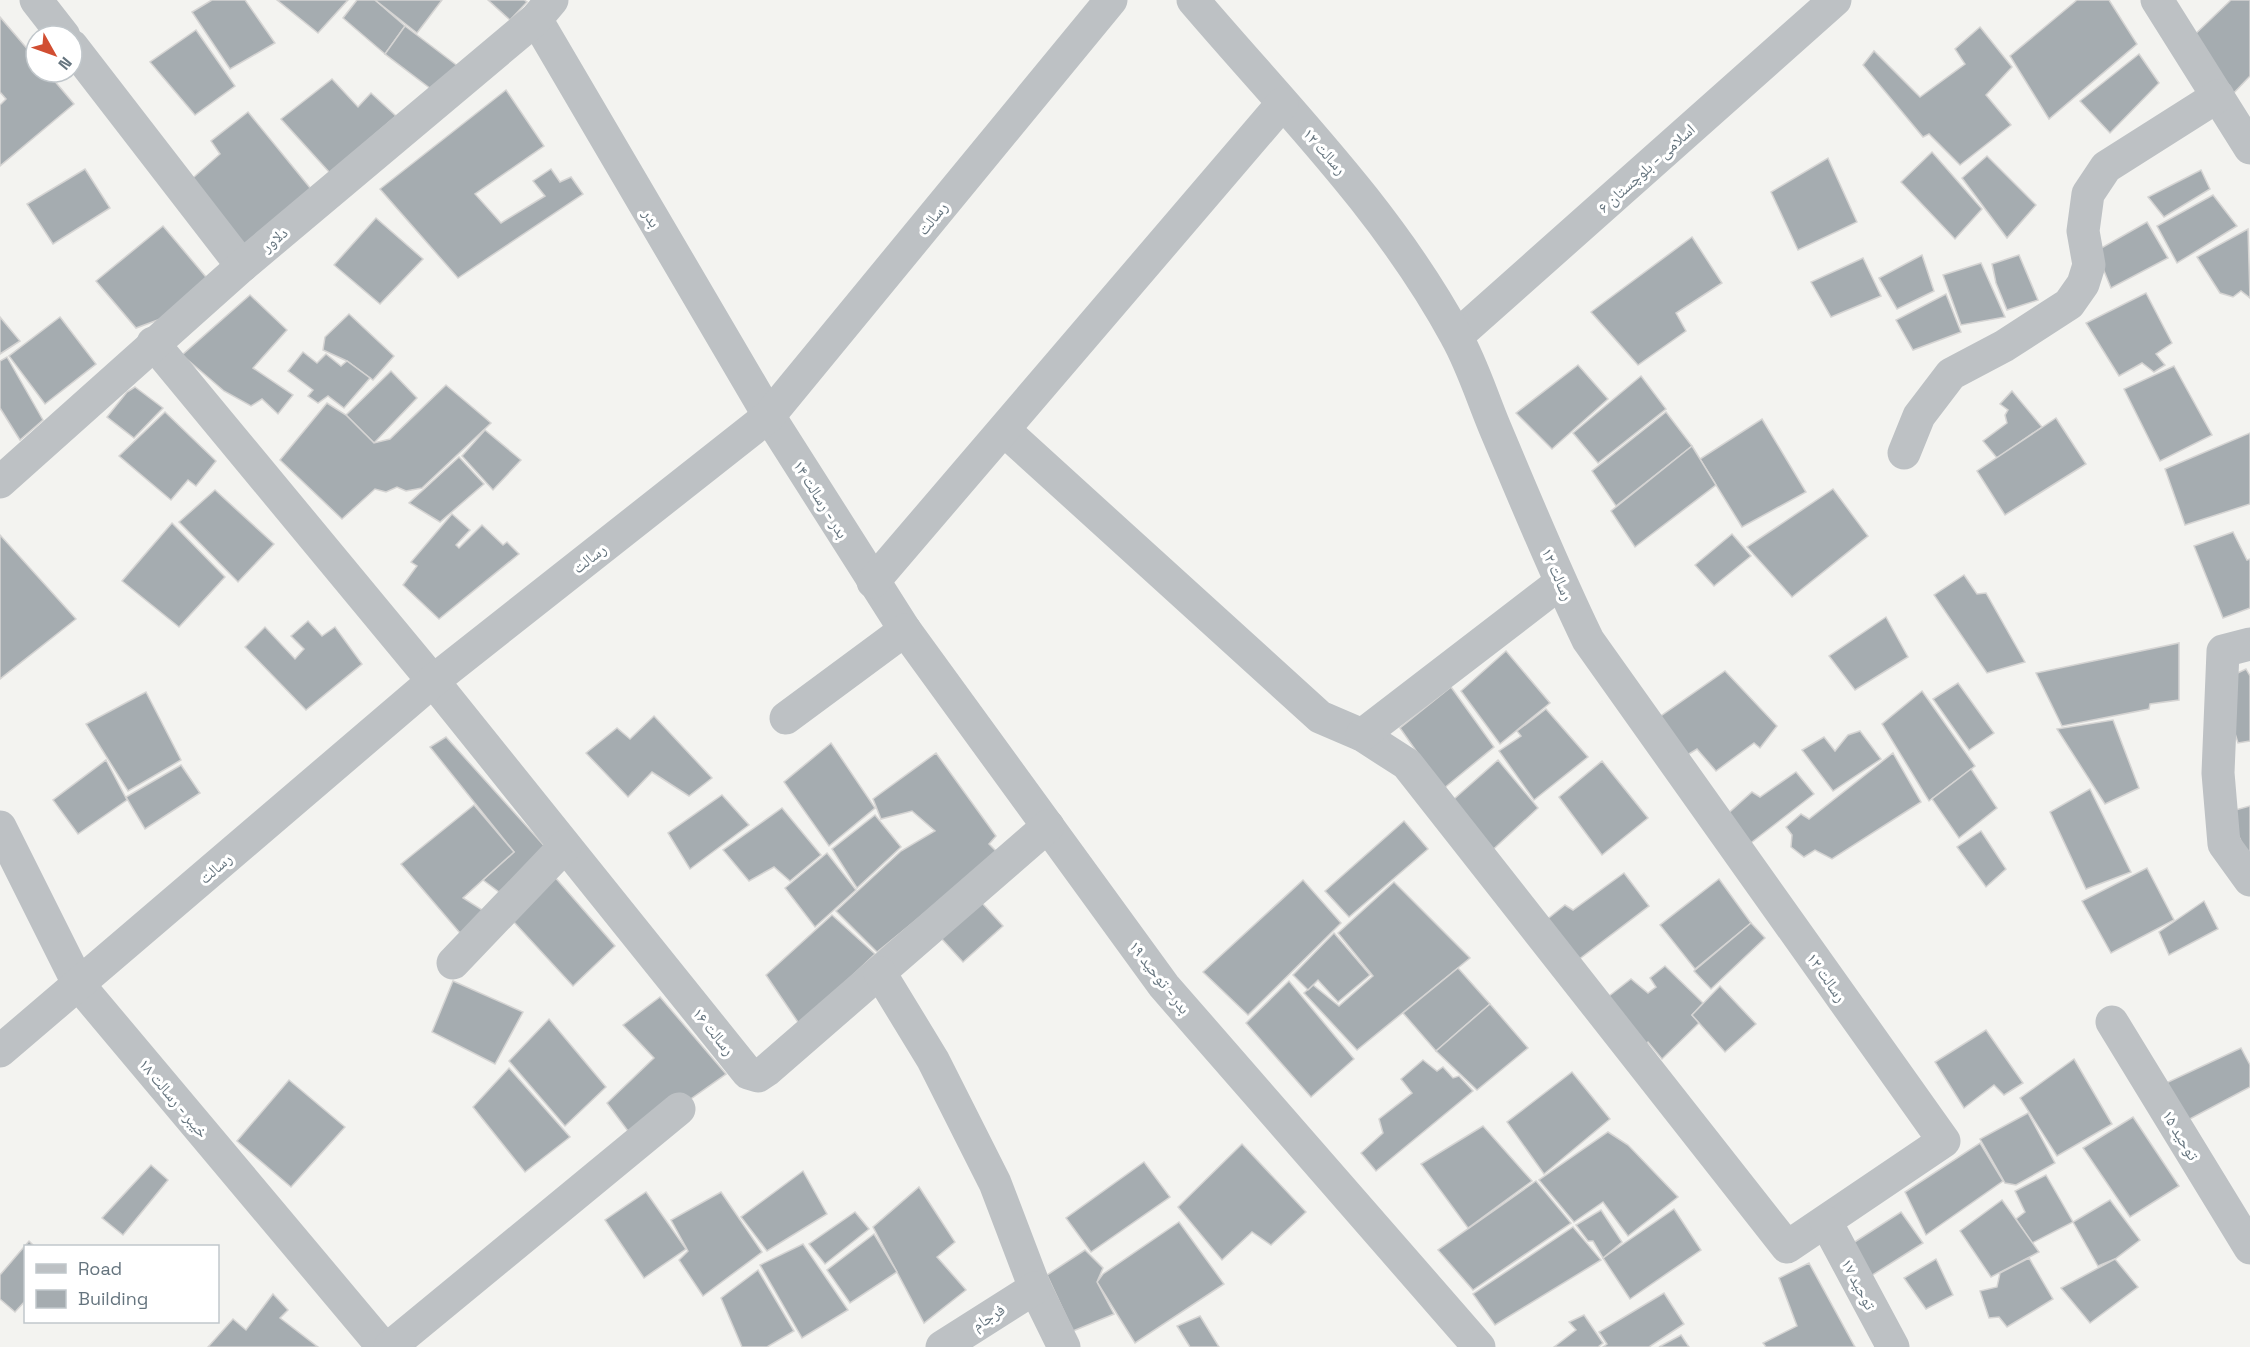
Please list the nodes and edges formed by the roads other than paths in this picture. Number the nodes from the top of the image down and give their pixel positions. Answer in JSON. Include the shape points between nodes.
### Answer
{"nodes":[{"id":1,"x":36,"y":0,"type":"edge"},
{"id":2,"x":1111,"y":0,"type":"edge"},
{"id":3,"x":1193,"y":0,"type":"edge"},
{"id":4,"x":1835,"y":0,"type":"edge"},
{"id":5,"x":2157,"y":0,"type":"edge"},
{"id":6,"x":544,"y":9,"type":"edge"},
{"id":7,"x":55,"y":24,"type":"edge"},
{"id":8,"x":84,"y":62,"type":"edge"},
{"id":9,"x":2218,"y":96,"type":"junction"},
{"id":10,"x":1282,"y":104,"type":"junction"},
{"id":11,"x":2250,"y":148,"type":"edge"},
{"id":12,"x":242,"y":266,"type":"junction"},
{"id":13,"x":1457,"y":336,"type":"junction"},
{"id":14,"x":153,"y":343,"type":"junction"},
{"id":15,"x":769,"y":416,"type":"junction"},
{"id":16,"x":1004,"y":430,"type":"junction"},
{"id":17,"x":1904,"y":453,"type":"dead end"},
{"id":18,"x":0,"y":482,"type":"edge"},
{"id":19,"x":873,"y":582,"type":"junction"},
{"id":20,"x":1560,"y":583,"type":"junction"},
{"id":21,"x":905,"y":630,"type":"junction"},
{"id":22,"x":2250,"y":644,"type":"edge"},
{"id":23,"x":433,"y":681,"type":"junction"},
{"id":24,"x":786,"y":718,"type":"dead end"},
{"id":25,"x":1362,"y":735,"type":"junction"},
{"id":26,"x":1048,"y":826,"type":"junction"},
{"id":27,"x":0,"y":827,"type":"edge"},
{"id":28,"x":565,"y":846,"type":"junction"},
{"id":29,"x":2250,"y":880,"type":"edge"},
{"id":30,"x":453,"y":963,"type":"dead end"},
{"id":31,"x":880,"y":973,"type":"junction"},
{"id":32,"x":80,"y":985,"type":"junction"},
{"id":33,"x":2112,"y":1022,"type":"dead end"},
{"id":34,"x":0,"y":1051,"type":"edge"},
{"id":35,"x":679,"y":1109,"type":"dead end"},
{"id":36,"x":1826,"y":1222,"type":"junction"},
{"id":37,"x":2250,"y":1248,"type":"edge"},
{"id":38,"x":1035,"y":1288,"type":"junction"},
{"id":39,"x":382,"y":1347,"type":"edge"},
{"id":40,"x":390,"y":1347,"type":"edge"},
{"id":41,"x":942,"y":1347,"type":"edge"},
{"id":42,"x":1064,"y":1347,"type":"edge"},
{"id":43,"x":1479,"y":1347,"type":"edge"},
{"id":44,"x":1893,"y":1347,"type":"edge"}],
"edges":[{"from":1,"to":7,"type":"street"},
{"from":2,"to":15,"type":"street","name":"رسالت"},
{"from":3,"to":10,"type":"street","name":"رسالت ۱۲"},
{"from":4,"to":13,"type":"street","name":"اسلامی - بلوچستان ۶"},
{"from":5,"to":9,"type":"street"},
{"from":6,"to":12,"type":"street","name":"دلاور"},
{"from":6,"to":15,"type":"street","name":"بدر"},
{"from":8,"to":12,"type":"street"},
{"from":9,"to":11,"type":"street"},
{"from":9,"to":17,"type":"street","via":[[2106,167],[2088,194],[2083,231],[2089,264],[2083,284],[2069,304],[1951,374],[1919,416]]},
{"from":10,"to":13,"type":"street","name":"رسالت ۱۲","via":[[1344,170],[1408,258]]},
{"from":10,"to":16,"type":"street"},
{"from":12,"to":14,"type":"street","name":"دلاور"},
{"from":13,"to":20,"type":"street","name":"رسالت ۱۲"},
{"from":14,"to":18,"type":"street","name":"دلاور"},
{"from":14,"to":23,"type":"street","name":"رسالت ۱۶"},
{"from":15,"to":19,"type":"street","name":"بدر - رسالت ۱۴"},
{"from":15,"to":23,"type":"street","name":"رسالت"},
{"from":16,"to":19,"type":"street"},
{"from":16,"to":25,"type":"street","via":[[1320,717]]},
{"from":19,"to":21,"type":"street","name":"بدر - توحید ۱۹"},
{"from":20,"to":25,"type":"street"},
{"from":20,"to":36,"type":"street","name":"رسالت ۱۲","via":[[1588,640],[1944,1142]]},
{"from":21,"to":24,"type":"street"},
{"from":21,"to":26,"type":"street","name":"بدر - توحید ۱۹"},
{"from":22,"to":29,"type":"street","via":[[2223,651],[2218,773],[2224,844]]},
{"from":23,"to":28,"type":"street","name":"رسالت ۱۶"},
{"from":23,"to":32,"type":"street","name":"رسالت"},
{"from":25,"to":36,"type":"street","via":[[1407,764],[1787,1247]]},
{"from":26,"to":31,"type":"street","name":"رسالت ۱۶"},
{"from":26,"to":43,"type":"street","name":"بدر - توحید ۱۹","via":[[1164,986]]},
{"from":27,"to":32,"type":"street","name":"خیبر - رسالت ۱۸"},
{"from":28,"to":30,"type":"street"},
{"from":28,"to":31,"type":"street","name":"رسالت ۱۶","via":[[748,1074],[758,1076],[767,1070]]},
{"from":31,"to":38,"type":"street","via":[[933,1060],[995,1183]]},
{"from":32,"to":34,"type":"street","name":"رسالت"},
{"from":32,"to":39,"type":"street","name":"خیبر - رسالت ۱۸"},
{"from":33,"to":37,"type":"street","name":"توحید ۱۵"},
{"from":35,"to":40,"type":"street"},
{"from":36,"to":44,"type":"street","name":"توحید ۱۷"},
{"from":38,"to":41,"type":"street","name":"فرجام"},
{"from":38,"to":42,"type":"street"}]}
